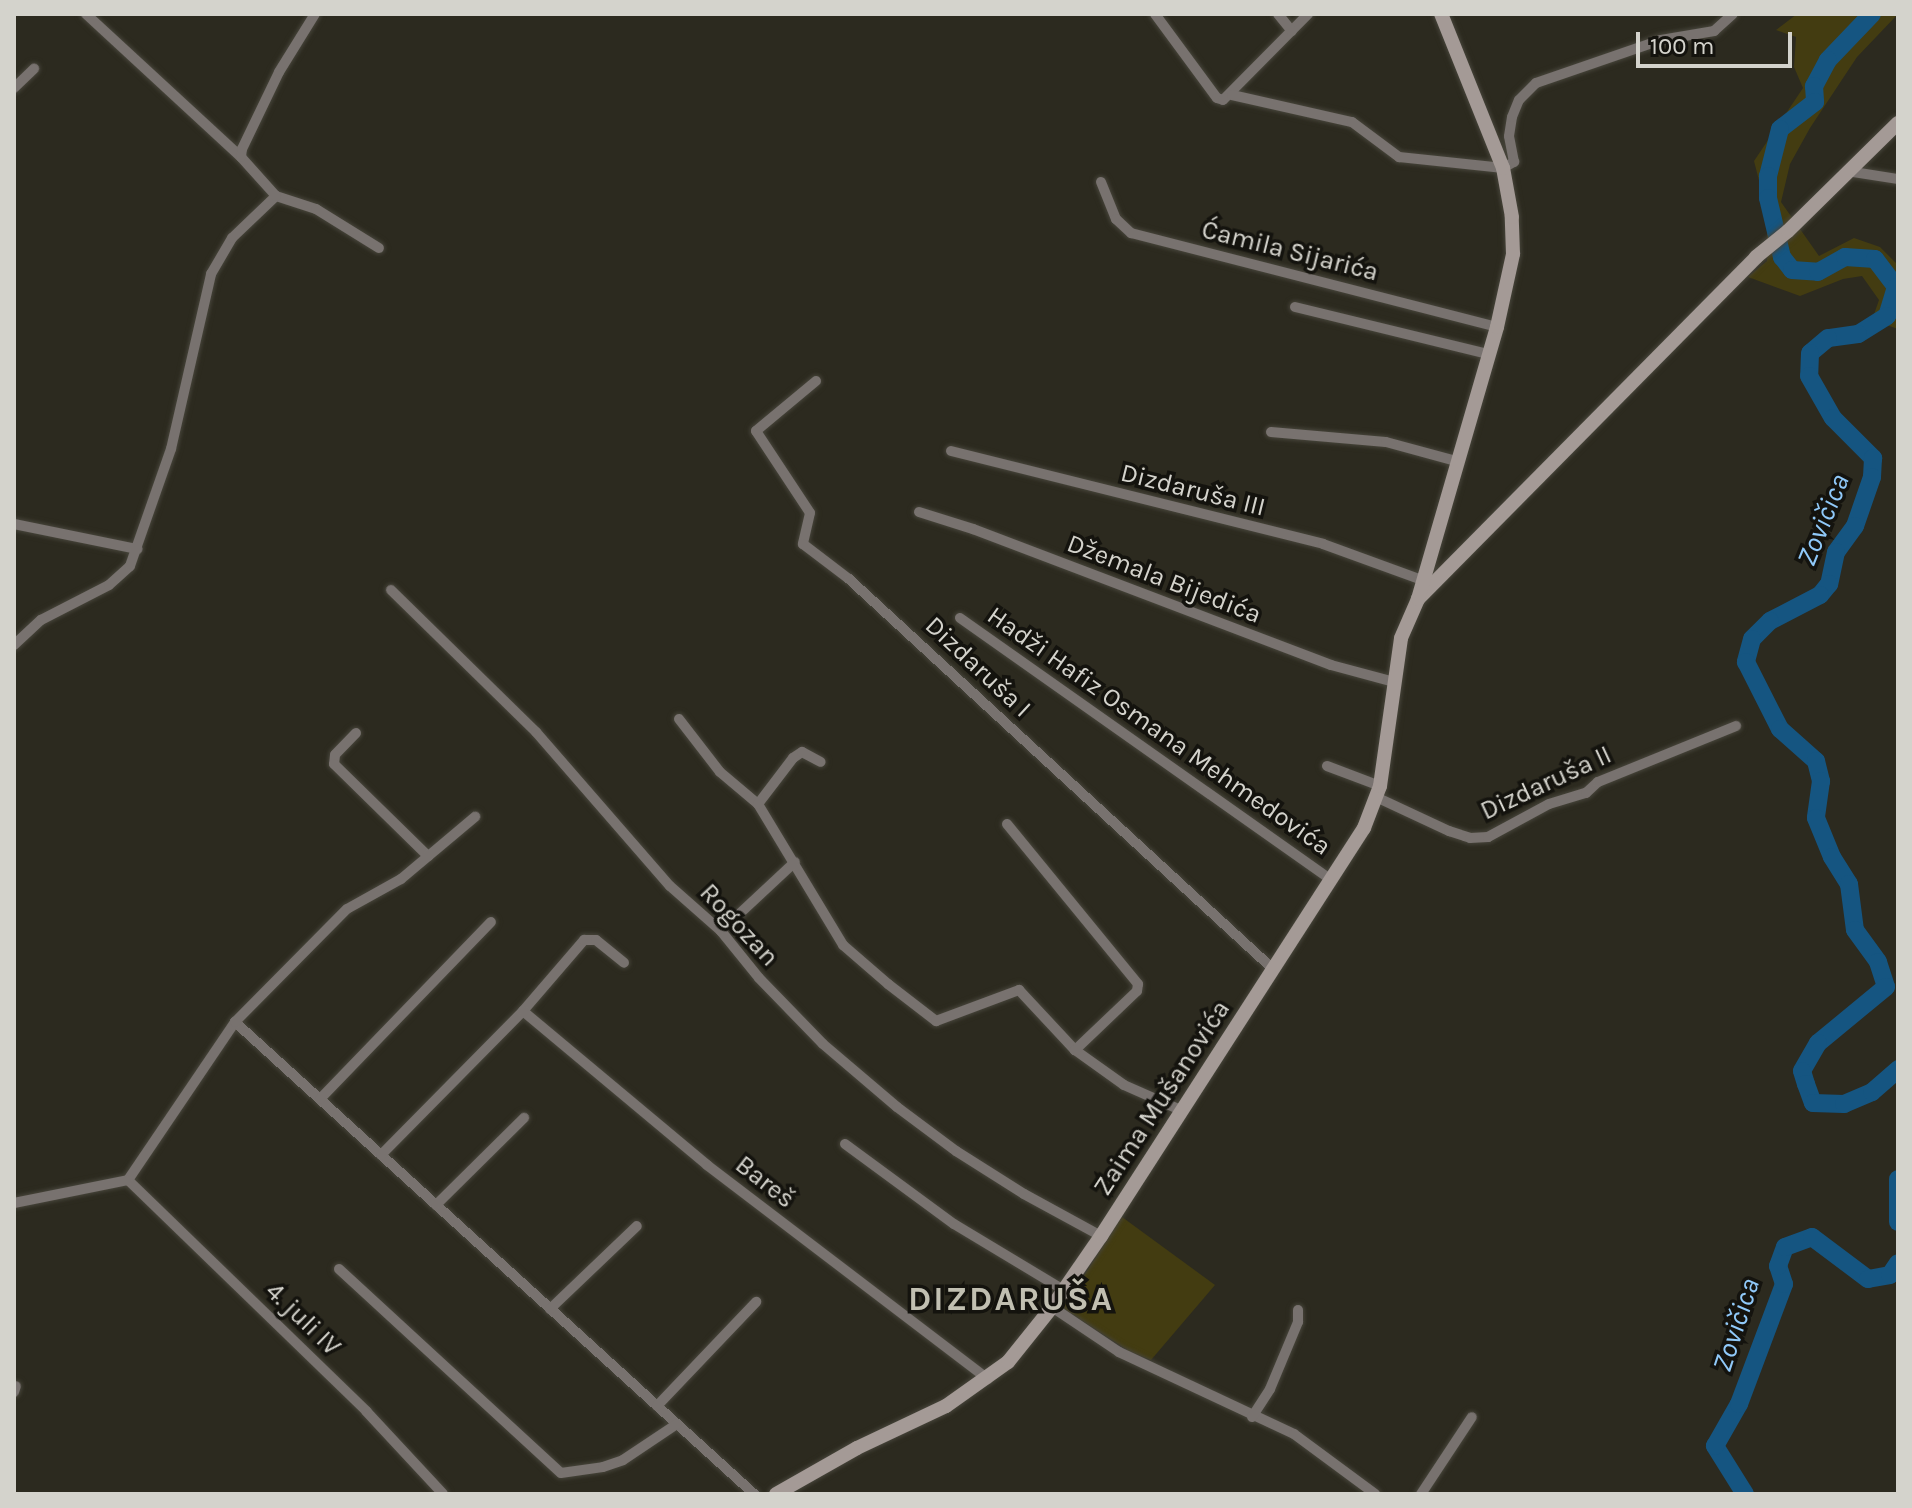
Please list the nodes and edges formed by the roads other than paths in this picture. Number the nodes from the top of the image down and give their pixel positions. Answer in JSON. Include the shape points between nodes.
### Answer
{"nodes":[{"id":1,"x":86,"y":14,"type":"edge"},
{"id":2,"x":315,"y":14,"type":"edge"},
{"id":3,"x":1155,"y":14,"type":"edge"},
{"id":4,"x":1278,"y":14,"type":"edge"},
{"id":5,"x":1308,"y":14,"type":"edge"},
{"id":6,"x":1441,"y":14,"type":"edge"},
{"id":7,"x":1733,"y":14,"type":"edge"},
{"id":8,"x":1292,"y":31,"type":"junction"},
{"id":9,"x":34,"y":69,"type":"dead end"},
{"id":10,"x":14,"y":88,"type":"edge"},
{"id":11,"x":1232,"y":95,"type":"junction"},
{"id":12,"x":1898,"y":123,"type":"edge"},
{"id":13,"x":241,"y":157,"type":"junction"},
{"id":14,"x":1503,"y":168,"type":"junction"},
{"id":15,"x":1847,"y":171,"type":"junction"},
{"id":16,"x":1898,"y":179,"type":"edge"},
{"id":17,"x":1101,"y":182,"type":"dead end"},
{"id":18,"x":276,"y":196,"type":"junction"},
{"id":19,"x":379,"y":248,"type":"dead end"},
{"id":20,"x":1295,"y":307,"type":"dead end"},
{"id":21,"x":1497,"y":327,"type":"junction"},
{"id":22,"x":1488,"y":354,"type":"junction"},
{"id":23,"x":816,"y":381,"type":"dead end"},
{"id":24,"x":1271,"y":432,"type":"dead end"},
{"id":25,"x":951,"y":451,"type":"dead end"},
{"id":26,"x":1456,"y":461,"type":"junction"},
{"id":27,"x":919,"y":512,"type":"dead end"},
{"id":28,"x":14,"y":524,"type":"edge"},
{"id":29,"x":137,"y":549,"type":"junction"},
{"id":30,"x":1422,"y":580,"type":"junction"},
{"id":31,"x":391,"y":590,"type":"dead end"},
{"id":32,"x":1418,"y":599,"type":"junction"},
{"id":33,"x":960,"y":618,"type":"dead end"},
{"id":34,"x":14,"y":645,"type":"edge"},
{"id":35,"x":1394,"y":682,"type":"junction"},
{"id":36,"x":679,"y":719,"type":"dead end"},
{"id":37,"x":1736,"y":726,"type":"dead end"},
{"id":38,"x":356,"y":733,"type":"dead end"},
{"id":39,"x":821,"y":762,"type":"dead end"},
{"id":40,"x":1327,"y":766,"type":"dead end"},
{"id":41,"x":1378,"y":791,"type":"junction"},
{"id":42,"x":758,"y":804,"type":"junction"},
{"id":43,"x":475,"y":817,"type":"dead end"},
{"id":44,"x":1007,"y":824,"type":"dead end"},
{"id":45,"x":428,"y":856,"type":"junction"},
{"id":46,"x":795,"y":862,"type":"junction"},
{"id":47,"x":1332,"y":880,"type":"junction"},
{"id":48,"x":491,"y":922,"type":"dead end"},
{"id":49,"x":721,"y":931,"type":"junction"},
{"id":50,"x":624,"y":963,"type":"dead end"},
{"id":51,"x":1274,"y":970,"type":"junction"},
{"id":52,"x":523,"y":1011,"type":"junction"},
{"id":53,"x":235,"y":1022,"type":"junction"},
{"id":54,"x":1075,"y":1050,"type":"junction"},
{"id":55,"x":320,"y":1099,"type":"junction"},
{"id":56,"x":1183,"y":1111,"type":"junction"},
{"id":57,"x":524,"y":1118,"type":"dead end"},
{"id":58,"x":845,"y":1144,"type":"dead end"},
{"id":59,"x":381,"y":1155,"type":"junction"},
{"id":60,"x":128,"y":1180,"type":"junction"},
{"id":61,"x":14,"y":1203,"type":"edge"},
{"id":62,"x":436,"y":1205,"type":"junction"},
{"id":63,"x":637,"y":1226,"type":"dead end"},
{"id":64,"x":1101,"y":1236,"type":"junction"},
{"id":65,"x":339,"y":1269,"type":"dead end"},
{"id":66,"x":1064,"y":1290,"type":"junction"},
{"id":67,"x":756,"y":1302,"type":"dead end"},
{"id":68,"x":1052,"y":1307,"type":"junction"},
{"id":69,"x":550,"y":1309,"type":"junction"},
{"id":70,"x":1298,"y":1310,"type":"dead end"},
{"id":71,"x":988,"y":1379,"type":"junction"},
{"id":72,"x":657,"y":1406,"type":"junction"},
{"id":73,"x":1252,"y":1417,"type":"junction"},
{"id":74,"x":1472,"y":1417,"type":"dead end"},
{"id":75,"x":677,"y":1424,"type":"junction"},
{"id":76,"x":443,"y":1494,"type":"edge"},
{"id":77,"x":754,"y":1494,"type":"edge"},
{"id":78,"x":776,"y":1494,"type":"edge"},
{"id":79,"x":1375,"y":1494,"type":"edge"},
{"id":80,"x":1421,"y":1494,"type":"edge"}],
"edges":[{"from":1,"to":13,"type":"street"},
{"from":2,"to":13,"type":"street","via":[[279,72]]},
{"from":3,"to":11,"type":"street","via":[[1217,98]]},
{"from":4,"to":8,"type":"street"},
{"from":5,"to":8,"type":"street"},
{"from":6,"to":14,"type":"street"},
{"from":7,"to":14,"type":"street","via":[[1714,31],[1661,40],[1536,83],[1519,100],[1512,117],[1514,162]]},
{"from":8,"to":11,"type":"street"},
{"from":9,"to":10,"type":"street"},
{"from":11,"to":14,"type":"street","via":[[1352,122],[1399,157]]},
{"from":12,"to":15,"type":"street"},
{"from":13,"to":18,"type":"street"},
{"from":14,"to":21,"type":"street","via":[[1513,254]]},
{"from":15,"to":16,"type":"street"},
{"from":15,"to":32,"type":"street"},
{"from":17,"to":21,"type":"street","name":"Ćamila Sijarića","via":[[1116,219],[1131,233]]},
{"from":18,"to":19,"type":"street","via":[[316,209]]},
{"from":18,"to":29,"type":"street","via":[[232,238],[204,294],[171,449]]},
{"from":20,"to":22,"type":"street","name":"Ćamila Sijarića"},
{"from":21,"to":22,"type":"street"},
{"from":22,"to":26,"type":"street"},
{"from":23,"to":51,"type":"street","name":"Dizdaruša I","via":[[756,431],[810,513],[803,544],[849,579]]},
{"from":24,"to":26,"type":"street","via":[[1386,442]]},
{"from":25,"to":30,"type":"street","name":"Dizdaruša III","via":[[1323,544]]},
{"from":26,"to":30,"type":"street"},
{"from":27,"to":35,"type":"street","name":"Džemala Bijedića","via":[[1331,665]]},
{"from":28,"to":29,"type":"street"},
{"from":29,"to":34,"type":"street","via":[[130,566],[109,585],[41,620]]},
{"from":30,"to":32,"type":"street"},
{"from":31,"to":49,"type":"street","name":"Rogozan","via":[[536,732],[670,886]]},
{"from":32,"to":35,"type":"street","name":"Zaima Mušanovića","via":[[1401,638]]},
{"from":33,"to":47,"type":"street","name":"Hadži Hafiz Osmana Mehmedovića"},
{"from":35,"to":41,"type":"street","name":"Zaima Mušanovića"},
{"from":36,"to":42,"type":"street","via":[[720,772]]},
{"from":37,"to":41,"type":"street","name":"Dizdaruša II","via":[[1598,782],[1586,793],[1549,804],[1488,837],[1449,831]]},
{"from":38,"to":45,"type":"street","via":[[335,755],[334,764]]},
{"from":39,"to":42,"type":"street","via":[[802,752]]},
{"from":40,"to":41,"type":"street","name":"Dizdaruša II"},
{"from":41,"to":47,"type":"street","name":"Zaima Mušanovića","via":[[1364,828]]},
{"from":42,"to":46,"type":"street"},
{"from":43,"to":45,"type":"street"},
{"from":44,"to":54,"type":"street","via":[[1138,984],[1137,991]]},
{"from":45,"to":53,"type":"street","via":[[401,879],[347,909]]},
{"from":46,"to":49,"type":"street"},
{"from":46,"to":54,"type":"street","via":[[843,945],[936,1021],[1019,990]]},
{"from":47,"to":51,"type":"street","name":"Zaima Mušanovića"},
{"from":48,"to":55,"type":"street"},
{"from":49,"to":64,"type":"street","name":"Rogozan","via":[[823,1044],[897,1107],[1024,1194]]},
{"from":50,"to":52,"type":"street","via":[[596,940],[584,940]]},
{"from":51,"to":56,"type":"street","name":"Zaima Mušanovića"},
{"from":52,"to":59,"type":"street"},
{"from":52,"to":71,"type":"street","name":"Bareš","via":[[707,1165]]},
{"from":53,"to":55,"type":"street"},
{"from":53,"to":60,"type":"street"},
{"from":54,"to":56,"type":"street","via":[[1124,1085]]},
{"from":55,"to":59,"type":"street"},
{"from":56,"to":64,"type":"street","name":"Zaima Mušanovića"},
{"from":57,"to":62,"type":"street"},
{"from":58,"to":66,"type":"street","via":[[954,1224]]},
{"from":59,"to":62,"type":"street"},
{"from":60,"to":61,"type":"street"},
{"from":60,"to":76,"type":"street","name":"4. juli IV","via":[[366,1411]]},
{"from":62,"to":69,"type":"street"},
{"from":63,"to":69,"type":"street"},
{"from":64,"to":66,"type":"street","name":"Zaima Mušanovića"},
{"from":65,"to":75,"type":"street","via":[[561,1473],[623,1460]]},
{"from":66,"to":68,"type":"street","name":"Zaima Mušanovića"},
{"from":67,"to":72,"type":"street"},
{"from":68,"to":71,"type":"street","name":"Zaima Mušanovića"},
{"from":68,"to":73,"type":"street","via":[[1119,1352]]},
{"from":69,"to":72,"type":"street"},
{"from":70,"to":73,"type":"street","via":[[1298,1322],[1270,1389]]},
{"from":71,"to":78,"type":"street","name":"Zaima Mušanovića"},
{"from":72,"to":75,"type":"street"},
{"from":73,"to":79,"type":"street","via":[[1294,1434]]},
{"from":74,"to":80,"type":"street"},
{"from":75,"to":77,"type":"street"}]}
